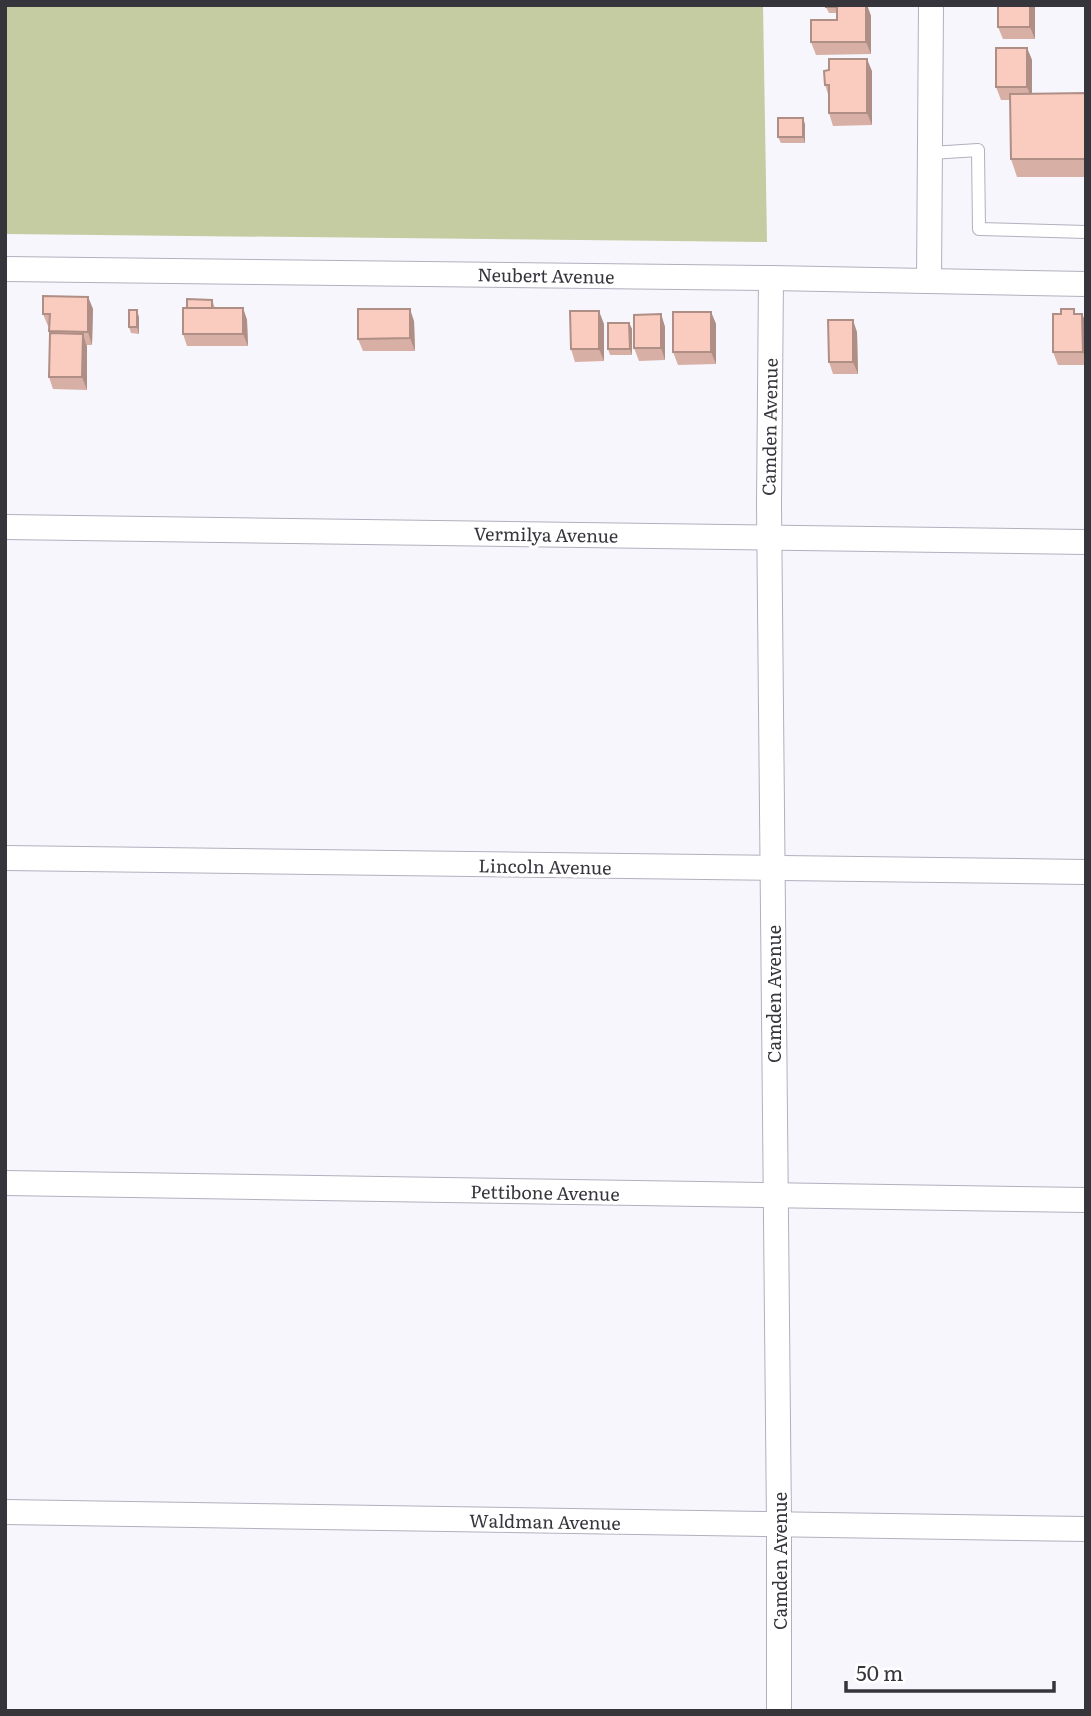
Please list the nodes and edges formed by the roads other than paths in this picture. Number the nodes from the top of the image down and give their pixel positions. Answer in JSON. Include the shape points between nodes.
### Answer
{"nodes":[{"id":1,"x":931,"y":5,"type":"edge"},
{"id":2,"x":931,"y":153,"type":"junction"},
{"id":3,"x":1086,"y":232,"type":"edge"},
{"id":4,"x":5,"y":269,"type":"edge"},
{"id":5,"x":771,"y":278,"type":"junction"},
{"id":6,"x":929,"y":281,"type":"junction"},
{"id":7,"x":1086,"y":284,"type":"edge"},
{"id":8,"x":5,"y":527,"type":"edge"},
{"id":9,"x":771,"y":537,"type":"junction"},
{"id":10,"x":1086,"y":542,"type":"edge"},
{"id":11,"x":5,"y":858,"type":"edge"},
{"id":12,"x":773,"y":869,"type":"junction"},
{"id":13,"x":1086,"y":872,"type":"edge"},
{"id":14,"x":5,"y":1183,"type":"edge"},
{"id":15,"x":774,"y":1195,"type":"junction"},
{"id":16,"x":1086,"y":1200,"type":"edge"},
{"id":17,"x":5,"y":1512,"type":"edge"},
{"id":18,"x":779,"y":1524,"type":"junction"},
{"id":19,"x":1086,"y":1529,"type":"edge"},
{"id":20,"x":779,"y":1711,"type":"edge"}],
"edges":[{"from":1,"to":2,"type":"street"},
{"from":2,"to":3,"type":"lane","via":[[978,150],[979,229]]},
{"from":2,"to":6,"type":"street"},
{"from":4,"to":5,"type":"street","name":"Neubert Avenue"},
{"from":5,"to":6,"type":"street","name":"Neubert Avenue"},
{"from":5,"to":9,"type":"street","name":"Camden Avenue"},
{"from":6,"to":7,"type":"street","name":"Neubert Avenue"},
{"from":8,"to":9,"type":"street","name":"Vermilya Avenue"},
{"from":9,"to":10,"type":"street","name":"Vermilya Avenue"},
{"from":9,"to":12,"type":"street","name":"Camden Avenue"},
{"from":11,"to":12,"type":"street","name":"Lincoln Avenue"},
{"from":12,"to":13,"type":"street","name":"Lincoln Avenue"},
{"from":12,"to":15,"type":"street","name":"Camden Avenue"},
{"from":14,"to":15,"type":"street","name":"Pettibone Avenue"},
{"from":15,"to":16,"type":"street","name":"Pettibone Avenue"},
{"from":15,"to":18,"type":"street","name":"Camden Avenue"},
{"from":17,"to":18,"type":"street","name":"Waldman Avenue"},
{"from":18,"to":19,"type":"street","name":"Waldman Avenue"},
{"from":18,"to":20,"type":"street","name":"Camden Avenue"}]}
